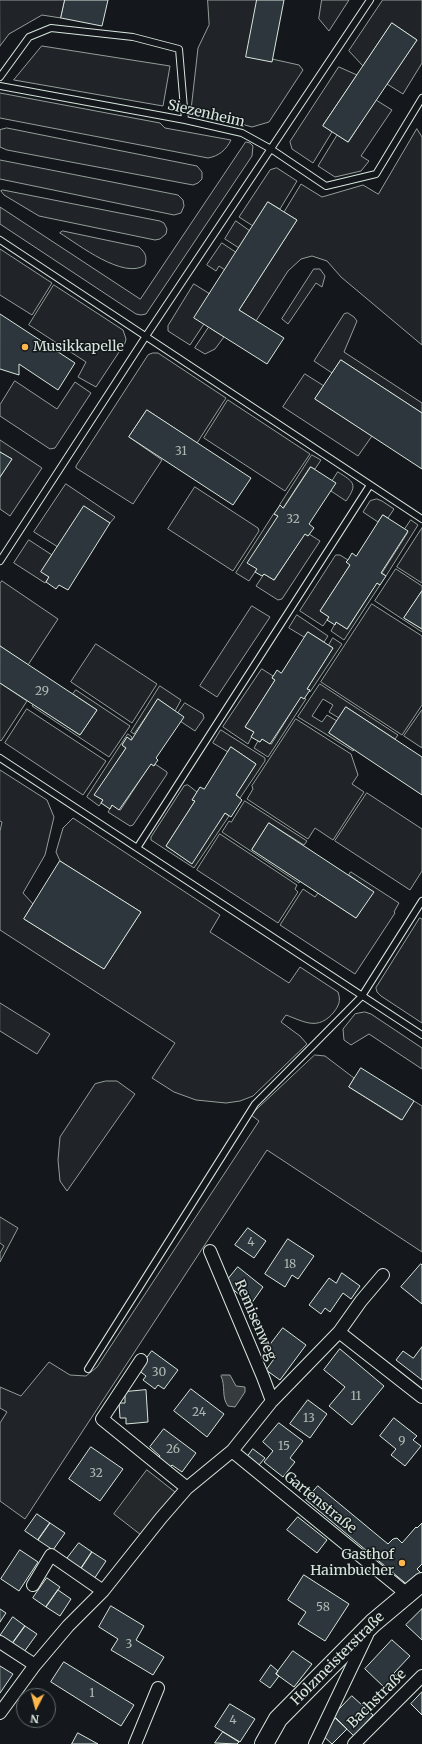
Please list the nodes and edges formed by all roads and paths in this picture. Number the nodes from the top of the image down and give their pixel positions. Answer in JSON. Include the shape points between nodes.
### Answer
{"nodes":[{"id":1,"x":370,"y":0,"type":"edge"},
{"id":2,"x":0,"y":78,"type":"edge"},
{"id":3,"x":0,"y":86,"type":"edge"},
{"id":4,"x":422,"y":98,"type":"edge"},
{"id":5,"x":185,"y":120,"type":"junction"},
{"id":6,"x":271,"y":149,"type":"junction"},
{"id":7,"x":0,"y":240,"type":"edge"},
{"id":8,"x":146,"y":336,"type":"junction"},
{"id":9,"x":370,"y":485,"type":"junction"},
{"id":10,"x":422,"y":519,"type":"edge"},
{"id":11,"x":0,"y":561,"type":"edge"},
{"id":12,"x":0,"y":758,"type":"edge"},
{"id":13,"x":137,"y":848,"type":"junction"},
{"id":14,"x":422,"y":901,"type":"edge"},
{"id":15,"x":362,"y":996,"type":"junction"},
{"id":16,"x":422,"y":1035,"type":"edge"},
{"id":17,"x":210,"y":1251,"type":"dead end"},
{"id":18,"x":383,"y":1275,"type":"dead end"},
{"id":19,"x":340,"y":1332,"type":"junction"},
{"id":20,"x":141,"y":1360,"type":"dead end"},
{"id":21,"x":88,"y":1369,"type":"dead end"},
{"id":22,"x":422,"y":1397,"type":"edge"},
{"id":23,"x":272,"y":1401,"type":"junction"},
{"id":24,"x":232,"y":1451,"type":"junction"},
{"id":25,"x":187,"y":1488,"type":"junction"},
{"id":26,"x":422,"y":1582,"type":"edge"},
{"id":27,"x":33,"y":1585,"type":"dead end"},
{"id":28,"x":103,"y":1591,"type":"junction"},
{"id":29,"x":407,"y":1594,"type":"junction"},
{"id":30,"x":372,"y":1624,"type":"junction"},
{"id":31,"x":0,"y":1642,"type":"edge"},
{"id":32,"x":35,"y":1665,"type":"junction"},
{"id":33,"x":422,"y":1676,"type":"edge"},
{"id":34,"x":158,"y":1688,"type":"dead end"},
{"id":35,"x":0,"y":1713,"type":"edge"},
{"id":36,"x":135,"y":1744,"type":"edge"},
{"id":37,"x":264,"y":1744,"type":"edge"},
{"id":38,"x":315,"y":1744,"type":"edge"},
{"id":39,"x":354,"y":1744,"type":"edge"}],
"edges":[{"from":1,"to":6,"type":"lane"},
{"from":2,"to":5,"type":"lane","via":[[29,37],[51,28],[133,37],[179,49]]},
{"from":3,"to":5,"type":"lane","name":"Siezenheim"},
{"from":4,"to":6,"type":"lane","name":"Siezenheim","via":[[376,174],[326,186]]},
{"from":5,"to":6,"type":"lane","name":"Siezenheim","via":[[242,133]]},
{"from":6,"to":8,"type":"lane"},
{"from":7,"to":8,"type":"lane"},
{"from":8,"to":9,"type":"lane"},
{"from":8,"to":11,"type":"lane"},
{"from":9,"to":10,"type":"lane"},
{"from":9,"to":13,"type":"lane"},
{"from":12,"to":13,"type":"lane"},
{"from":13,"to":15,"type":"lane"},
{"from":14,"to":15,"type":"lane"},
{"from":15,"to":16,"type":"lane"},
{"from":15,"to":21,"type":"lane","via":[[255,1104]]},
{"from":17,"to":23,"type":"street","name":"Remisenweg"},
{"from":18,"to":19,"type":"street"},
{"from":19,"to":22,"type":"street"},
{"from":19,"to":23,"type":"street"},
{"from":20,"to":25,"type":"street","via":[[102,1419]]},
{"from":23,"to":24,"type":"street"},
{"from":24,"to":25,"type":"street"},
{"from":24,"to":29,"type":"street","name":"Gartenstraße"},
{"from":25,"to":28,"type":"street"},
{"from":26,"to":29,"type":"street","name":"Holzmeisterstraße"},
{"from":27,"to":28,"type":"street","via":[[51,1555]]},
{"from":28,"to":32,"type":"street","via":[[68,1626]]},
{"from":29,"to":30,"type":"street","name":"Holzmeisterstraße"},
{"from":30,"to":37,"type":"street","name":"Holzmeisterstraße","via":[[278,1719]]},
{"from":30,"to":38,"type":"street","name":"Bachstraße"},
{"from":31,"to":32,"type":"street"},
{"from":32,"to":35,"type":"street"},
{"from":33,"to":39,"type":"street","name":"Bachstraße"},
{"from":34,"to":36,"type":"street"}]}
